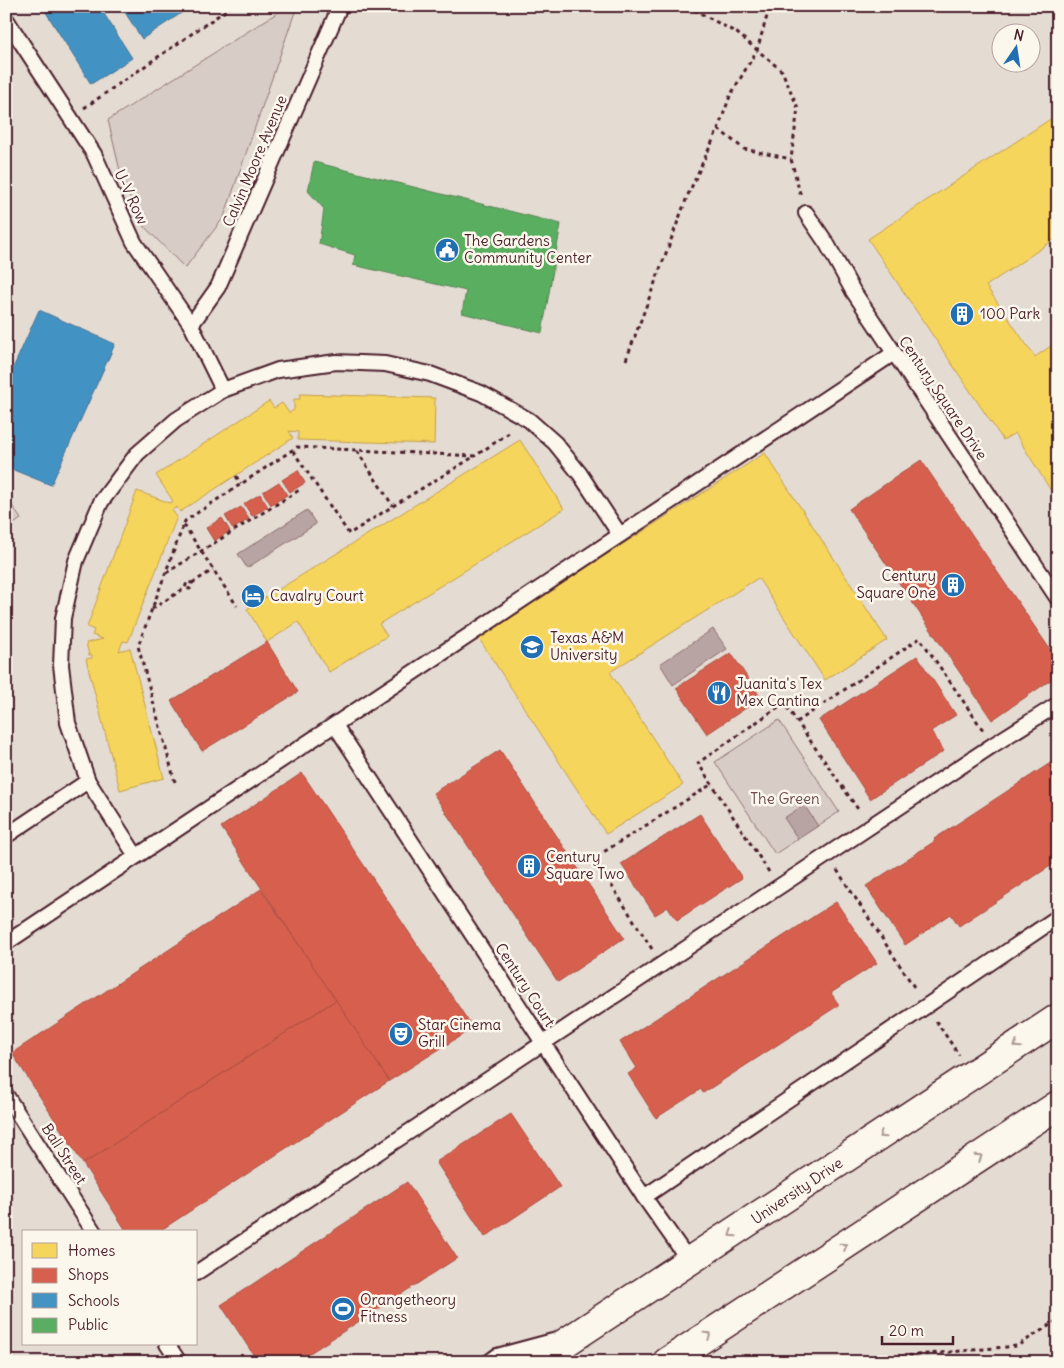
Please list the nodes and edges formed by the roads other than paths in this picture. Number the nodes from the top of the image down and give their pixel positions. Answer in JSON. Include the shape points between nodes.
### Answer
{"nodes":[{"id":1,"x":340,"y":6,"type":"edge"},
{"id":2,"x":6,"y":19,"type":"edge"},
{"id":3,"x":806,"y":213,"type":"road end"},
{"id":4,"x":191,"y":325,"type":"junction"},
{"id":5,"x":894,"y":353,"type":"junction"},
{"id":6,"x":223,"y":390,"type":"junction"},
{"id":7,"x":620,"y":535,"type":"junction"},
{"id":8,"x":1058,"y":599,"type":"edge"},
{"id":9,"x":1058,"y":704,"type":"edge"},
{"id":10,"x":335,"y":725,"type":"junction"},
{"id":11,"x":88,"y":781,"type":"junction"},
{"id":12,"x":6,"y":836,"type":"edge"},
{"id":13,"x":136,"y":856,"type":"junction"},
{"id":14,"x":1058,"y":917,"type":"edge"},
{"id":15,"x":6,"y":943,"type":"edge"},
{"id":16,"x":1058,"y":1018,"type":"edge"},
{"id":17,"x":543,"y":1044,"type":"junction"},
{"id":18,"x":6,"y":1095,"type":"edge"},
{"id":19,"x":1058,"y":1105,"type":"edge"},
{"id":20,"x":644,"y":1197,"type":"junction"},
{"id":21,"x":93,"y":1230,"type":"edge"},
{"id":22,"x":690,"y":1262,"type":"junction"},
{"id":23,"x":198,"y":1272,"type":"edge"},
{"id":24,"x":578,"y":1335,"type":"junction"},
{"id":25,"x":168,"y":1346,"type":"edge"},
{"id":26,"x":179,"y":1362,"type":"edge"},
{"id":27,"x":489,"y":1362,"type":"edge"},
{"id":28,"x":536,"y":1362,"type":"edge"},
{"id":29,"x":667,"y":1362,"type":"edge"}],
"edges":[{"from":1,"to":4,"type":"lane","name":"Calvin Moore Avenue","via":[[218,286]]},
{"from":2,"to":4,"type":"lane","name":"U-V Row","via":[[94,154],[134,242]]},
{"from":3,"to":5,"type":"lane","name":"Century Square Drive"},
{"from":4,"to":6,"type":"lane","name":"U-V Row"},
{"from":5,"to":7,"type":"lane"},
{"from":5,"to":8,"type":"lane","name":"Century Square Drive"},
{"from":6,"to":7,"type":"lane","via":[[278,370],[336,362],[385,364],[430,374],[481,393],[529,420],[555,443],[580,474]]},
{"from":6,"to":11,"type":"lane","via":[[176,420],[138,454],[101,502],[76,561],[63,618],[61,665],[68,723]]},
{"from":7,"to":10,"type":"lane"},
{"from":9,"to":17,"type":"lane"},
{"from":10,"to":13,"type":"lane"},
{"from":10,"to":17,"type":"lane","name":"Century Court"},
{"from":11,"to":12,"type":"lane"},
{"from":11,"to":13,"type":"lane"},
{"from":13,"to":15,"type":"lane"},
{"from":14,"to":20,"type":"lane"},
{"from":16,"to":22,"type":"main road","name":"University Drive","one_way":true},
{"from":17,"to":20,"type":"lane","name":"Century Court"},
{"from":17,"to":23,"type":"lane"},
{"from":18,"to":21,"type":"lane","name":"Ball Street"},
{"from":29,"to":19,"type":"main road","one_way":true},
{"from":20,"to":22,"type":"lane","name":"Century Court"},
{"from":22,"to":24,"type":"main road","name":"University Drive"},
{"from":24,"to":27,"type":"lane","via":[[497,1356]]},
{"from":24,"to":28,"type":"main road","name":"University Drive"},
{"from":25,"to":26,"type":"lane"}]}
